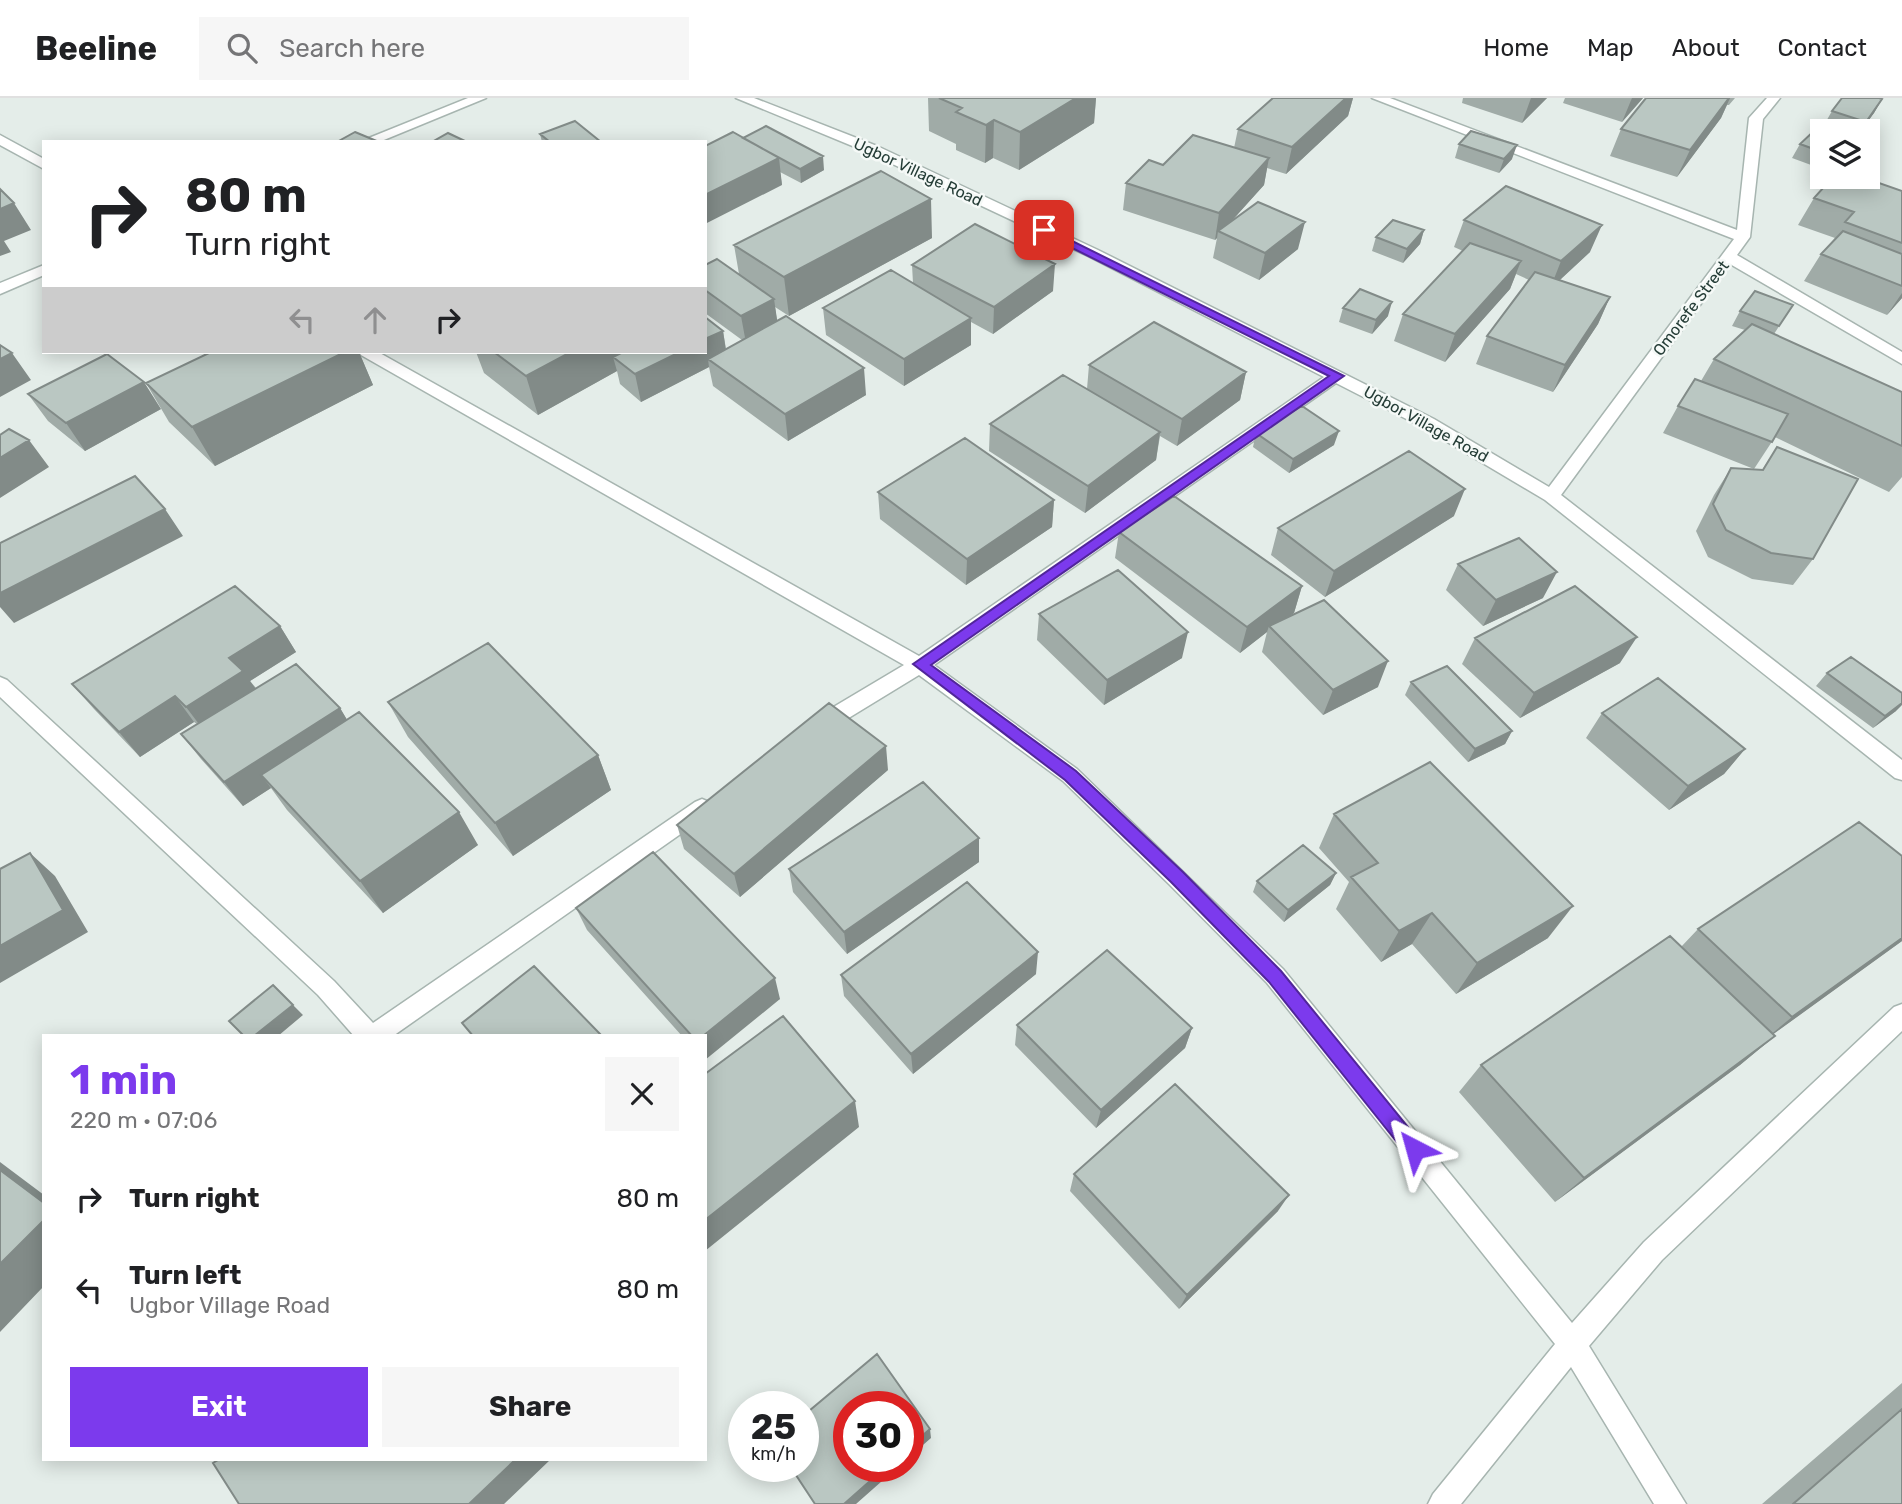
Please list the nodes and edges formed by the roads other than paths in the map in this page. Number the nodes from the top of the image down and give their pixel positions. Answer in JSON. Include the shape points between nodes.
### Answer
{"nodes":[{"id":1,"x":480,"y":98,"type":"edge"},
{"id":2,"x":742,"y":98,"type":"edge"},
{"id":3,"x":1378,"y":98,"type":"edge"},
{"id":4,"x":1774,"y":98,"type":"edge"},
{"id":5,"x":0,"y":139,"type":"edge"},
{"id":6,"x":371,"y":140,"type":"edge"},
{"id":7,"x":42,"y":164,"type":"edge"},
{"id":8,"x":1743,"y":237,"type":"junction"},
{"id":9,"x":1729,"y":257,"type":"junction"},
{"id":10,"x":42,"y":270,"type":"edge"},
{"id":11,"x":0,"y":289,"type":"edge"},
{"id":12,"x":371,"y":354,"type":"edge"},
{"id":13,"x":1902,"y":359,"type":"edge"},
{"id":14,"x":1338,"y":376,"type":"junction"},
{"id":15,"x":1551,"y":496,"type":"junction"},
{"id":16,"x":920,"y":664,"type":"junction"},
{"id":17,"x":0,"y":685,"type":"edge"},
{"id":18,"x":802,"y":737,"type":"edge"},
{"id":19,"x":1902,"y":772,"type":"edge"},
{"id":20,"x":723,"y":793,"type":"edge"},
{"id":21,"x":1902,"y":1015,"type":"edge"},
{"id":22,"x":370,"y":1034,"type":"edge"},
{"id":23,"x":375,"y":1034,"type":"edge"},
{"id":24,"x":1572,"y":1343,"type":"junction"},
{"id":25,"x":1443,"y":1504,"type":"edge"},
{"id":26,"x":1671,"y":1504,"type":"edge"}],
"edges":[{"from":1,"to":6,"type":"street"},
{"from":2,"to":14,"type":"street","name":"Ugbor Village Road","via":[[872,149]]},
{"from":3,"to":8,"type":"street"},
{"from":4,"to":8,"type":"street","name":"Omorefe Street","via":[[1756,118]]},
{"from":5,"to":7,"type":"street"},
{"from":8,"to":9,"type":"street","name":"Omorefe Street"},
{"from":9,"to":13,"type":"street"},
{"from":9,"to":15,"type":"street","name":"Omorefe Street"},
{"from":10,"to":11,"type":"street"},
{"from":12,"to":16,"type":"street"},
{"from":14,"to":15,"type":"street","name":"Ugbor Village Road"},
{"from":14,"to":16,"type":"street"},
{"from":15,"to":19,"type":"street","name":"Ugbor Village Road"},
{"from":16,"to":18,"type":"street"},
{"from":16,"to":24,"type":"street","via":[[1070,775],[1275,976]]},
{"from":17,"to":22,"type":"street"},
{"from":20,"to":23,"type":"street"},
{"from":21,"to":24,"type":"street","via":[[1653,1251]]},
{"from":24,"to":25,"type":"street"},
{"from":24,"to":26,"type":"street"}]}
